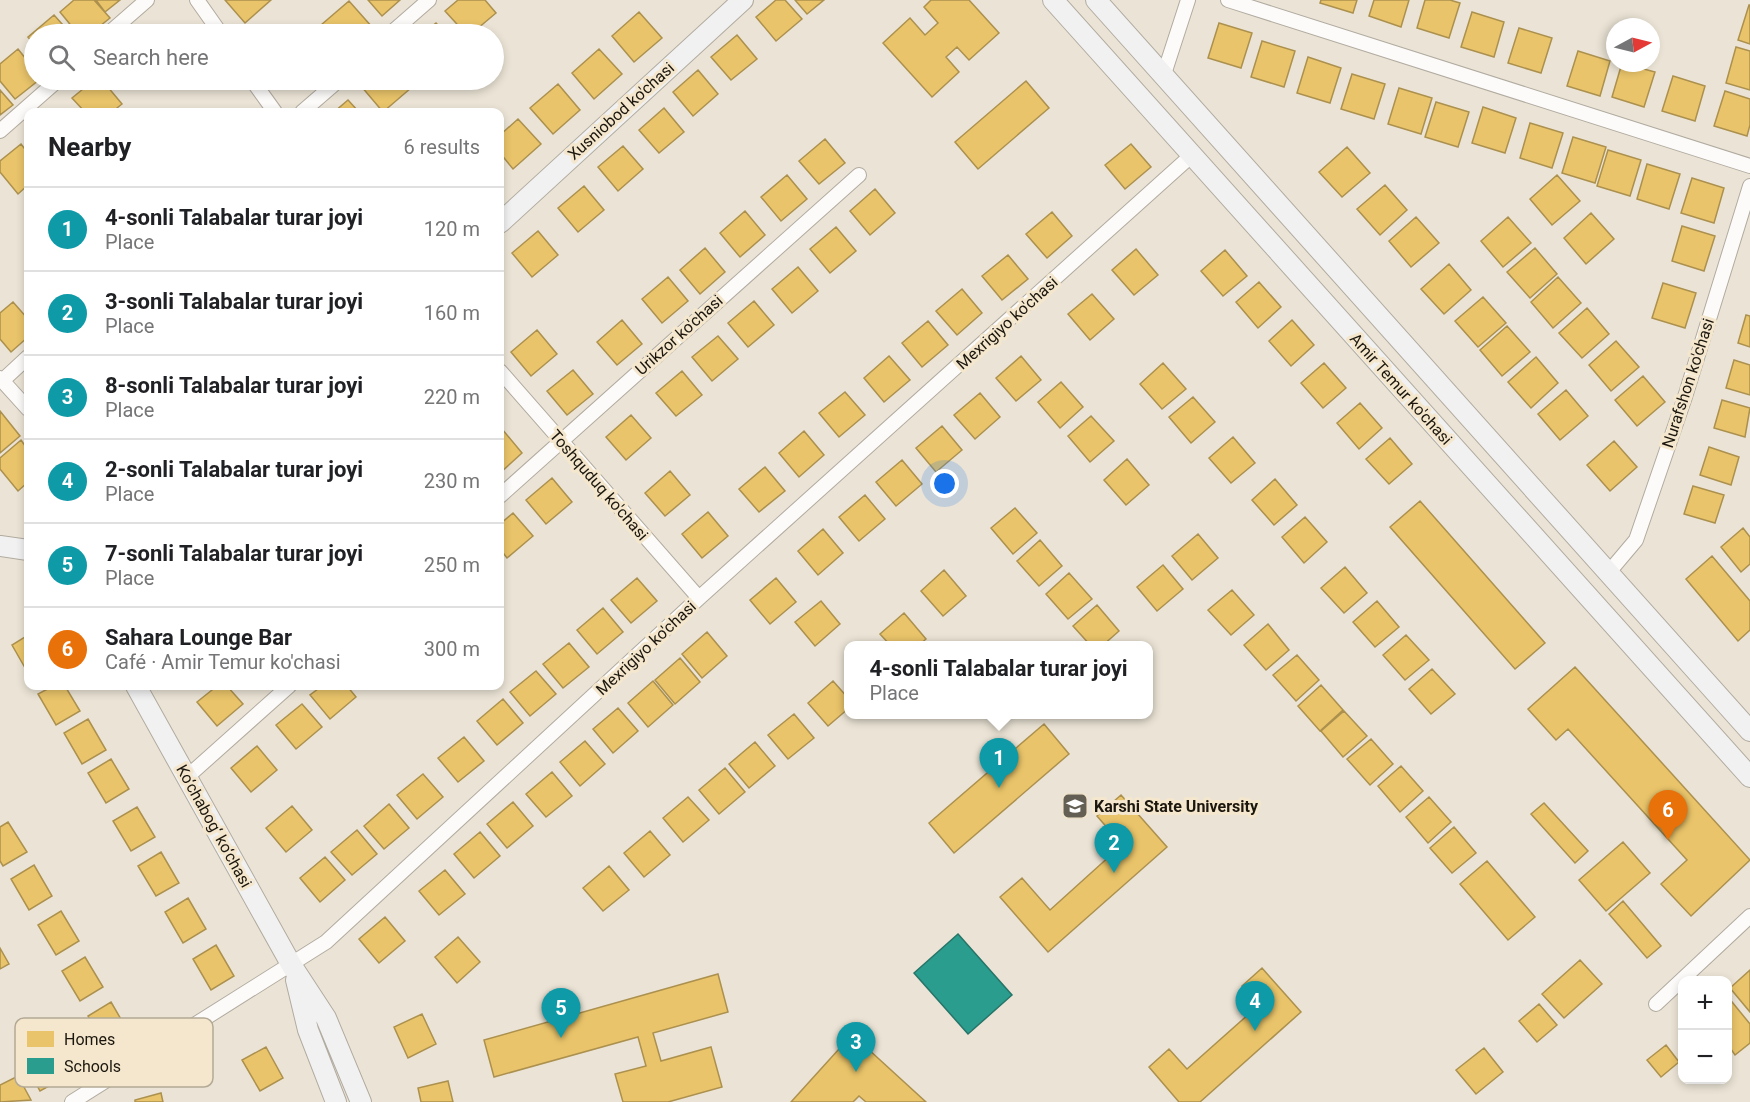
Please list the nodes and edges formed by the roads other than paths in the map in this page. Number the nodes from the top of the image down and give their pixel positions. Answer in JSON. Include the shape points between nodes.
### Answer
{"nodes":[{"id":1,"x":147,"y":0,"type":"edge"},
{"id":2,"x":197,"y":0,"type":"edge"},
{"id":3,"x":429,"y":0,"type":"edge"},
{"id":4,"x":743,"y":0,"type":"edge"},
{"id":5,"x":1053,"y":0,"type":"edge"},
{"id":6,"x":1096,"y":0,"type":"edge"},
{"id":7,"x":1188,"y":0,"type":"edge"},
{"id":8,"x":1228,"y":0,"type":"edge"},
{"id":9,"x":119,"y":24,"type":"edge"},
{"id":10,"x":214,"y":24,"type":"edge"},
{"id":11,"x":401,"y":24,"type":"edge"},
{"id":12,"x":1164,"y":74,"type":"junction"},
{"id":13,"x":47,"y":90,"type":"edge"},
{"id":14,"x":259,"y":90,"type":"edge"},
{"id":15,"x":327,"y":90,"type":"edge"},
{"id":16,"x":26,"y":108,"type":"edge"},
{"id":17,"x":272,"y":108,"type":"edge"},
{"id":18,"x":307,"y":108,"type":"edge"},
{"id":19,"x":24,"y":110,"type":"edge"},
{"id":20,"x":0,"y":131,"type":"edge"},
{"id":21,"x":1192,"y":155,"type":"junction"},
{"id":22,"x":1750,"y":166,"type":"edge"},
{"id":23,"x":859,"y":175,"type":"dead end"},
{"id":24,"x":1750,"y":186,"type":"edge"},
{"id":25,"x":504,"y":219,"type":"edge"},
{"id":26,"x":24,"y":360,"type":"edge"},
{"id":27,"x":504,"y":376,"type":"edge"},
{"id":28,"x":1,"y":379,"type":"edge"},
{"id":29,"x":24,"y":405,"type":"edge"},
{"id":30,"x":561,"y":441,"type":"junction"},
{"id":31,"x":504,"y":492,"type":"edge"},
{"id":32,"x":0,"y":546,"type":"edge"},
{"id":33,"x":24,"y":549,"type":"edge"},
{"id":34,"x":1609,"y":572,"type":"junction"},
{"id":35,"x":699,"y":598,"type":"junction"},
{"id":36,"x":138,"y":690,"type":"edge"},
{"id":37,"x":284,"y":690,"type":"edge"},
{"id":38,"x":1750,"y":731,"type":"edge"},
{"id":39,"x":187,"y":777,"type":"junction"},
{"id":40,"x":1750,"y":777,"type":"edge"},
{"id":41,"x":1750,"y":916,"type":"edge"},
{"id":42,"x":292,"y":966,"type":"junction"},
{"id":43,"x":1656,"y":1004,"type":"dead end"},
{"id":44,"x":208,"y":1018,"type":"edge"},
{"id":45,"x":96,"y":1087,"type":"edge"},
{"id":46,"x":72,"y":1102,"type":"edge"},
{"id":47,"x":336,"y":1102,"type":"edge"},
{"id":48,"x":361,"y":1102,"type":"edge"}],
"edges":[{"from":1,"to":9,"type":"street"},
{"from":2,"to":10,"type":"street"},
{"from":3,"to":11,"type":"street"},
{"from":4,"to":25,"type":"main road","name":"Xusniobod ko'chasi"},
{"from":5,"to":21,"type":"main road","name":"Amir Temur ko'chasi"},
{"from":6,"to":12,"type":"main road","name":"Amir Temur ko'chasi"},
{"from":7,"to":12,"type":"street"},
{"from":8,"to":22,"type":"street"},
{"from":12,"to":34,"type":"main road","name":"Amir Temur ko'chasi"},
{"from":13,"to":16,"type":"street"},
{"from":14,"to":17,"type":"street"},
{"from":15,"to":18,"type":"street"},
{"from":19,"to":20,"type":"street"},
{"from":21,"to":35,"type":"street","name":"Mexrigiyo ko'chasi"},
{"from":21,"to":40,"type":"main road","name":"Amir Temur ko'chasi"},
{"from":23,"to":30,"type":"street","name":"Urikzor ko'chasi"},
{"from":24,"to":34,"type":"street","name":"Nurafshon ko'chasi","via":[[1636,540]]},
{"from":26,"to":28,"type":"street"},
{"from":27,"to":30,"type":"street","name":"Toshquduq ko'chasi"},
{"from":28,"to":29,"type":"street"},
{"from":30,"to":31,"type":"street","name":"Urikzor ko'chasi"},
{"from":30,"to":35,"type":"street","name":"Toshquduq ko'chasi"},
{"from":32,"to":33,"type":"main road"},
{"from":34,"to":38,"type":"main road","name":"Amir Temur ko'chasi"},
{"from":35,"to":42,"type":"street","name":"Mexrigiyo ko'chasi","via":[[326,942]]},
{"from":36,"to":39,"type":"main road","name":"Ko‘chabog‘ ko‘chasi"},
{"from":37,"to":39,"type":"street"},
{"from":39,"to":42,"type":"main road","name":"Ko‘chabog‘ ko‘chasi"},
{"from":41,"to":43,"type":"street"},
{"from":42,"to":44,"type":"street","name":"Mexrigiyo ko'chasi"},
{"from":42,"to":47,"type":"main road","name":"Ko‘chabog‘ ko‘chasi","via":[[308,1030]]},
{"from":42,"to":48,"type":"main road","name":"Ko‘chabog‘ ko‘chasi","via":[[326,1017]]},
{"from":45,"to":46,"type":"street","name":"Mexrigiyo ko'chasi"}]}
